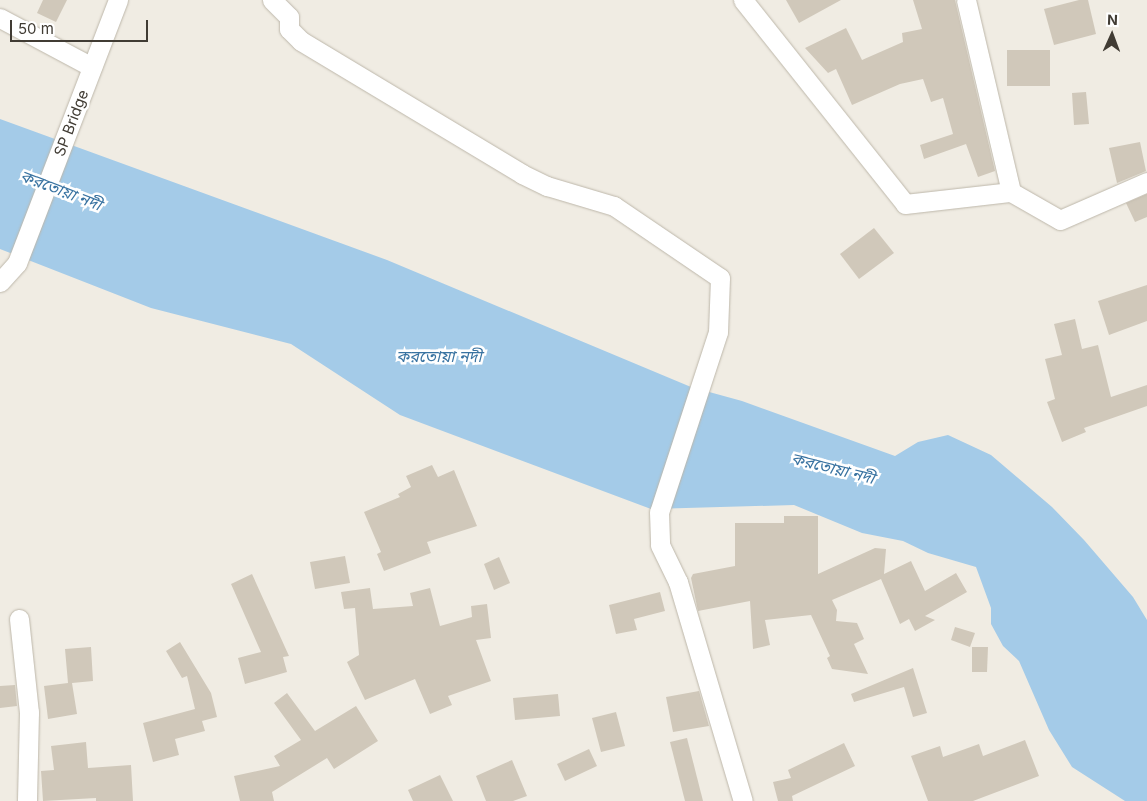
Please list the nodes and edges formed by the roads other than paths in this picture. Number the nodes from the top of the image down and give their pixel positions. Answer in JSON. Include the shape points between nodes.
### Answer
{"nodes":[{"id":1,"x":118,"y":0,"type":"edge"},
{"id":2,"x":272,"y":0,"type":"edge"},
{"id":3,"x":743,"y":0,"type":"edge"},
{"id":4,"x":966,"y":0,"type":"edge"},
{"id":5,"x":0,"y":18,"type":"edge"},
{"id":6,"x":92,"y":67,"type":"junction"},
{"id":7,"x":1147,"y":182,"type":"edge"},
{"id":8,"x":1011,"y":192,"type":"junction"},
{"id":9,"x":0,"y":282,"type":"edge"},
{"id":10,"x":19,"y":619,"type":"dead end"},
{"id":11,"x":28,"y":801,"type":"edge"},
{"id":12,"x":743,"y":801,"type":"edge"}],
"edges":[{"from":1,"to":6,"type":"street","name":"SP Bridge"},
{"from":2,"to":12,"type":"street","via":[[289,17],[289,28],[301,41],[522,174],[547,186],[614,206],[720,278],[718,332],[659,512],[660,545],[678,582]]},
{"from":3,"to":8,"type":"street","via":[[905,204]]},
{"from":4,"to":8,"type":"street"},
{"from":5,"to":6,"type":"street"},
{"from":6,"to":9,"type":"street","name":"SP Bridge","via":[[17,263]]},
{"from":7,"to":8,"type":"street","via":[[1060,220]]},
{"from":10,"to":11,"type":"street","via":[[28,712]]}]}
